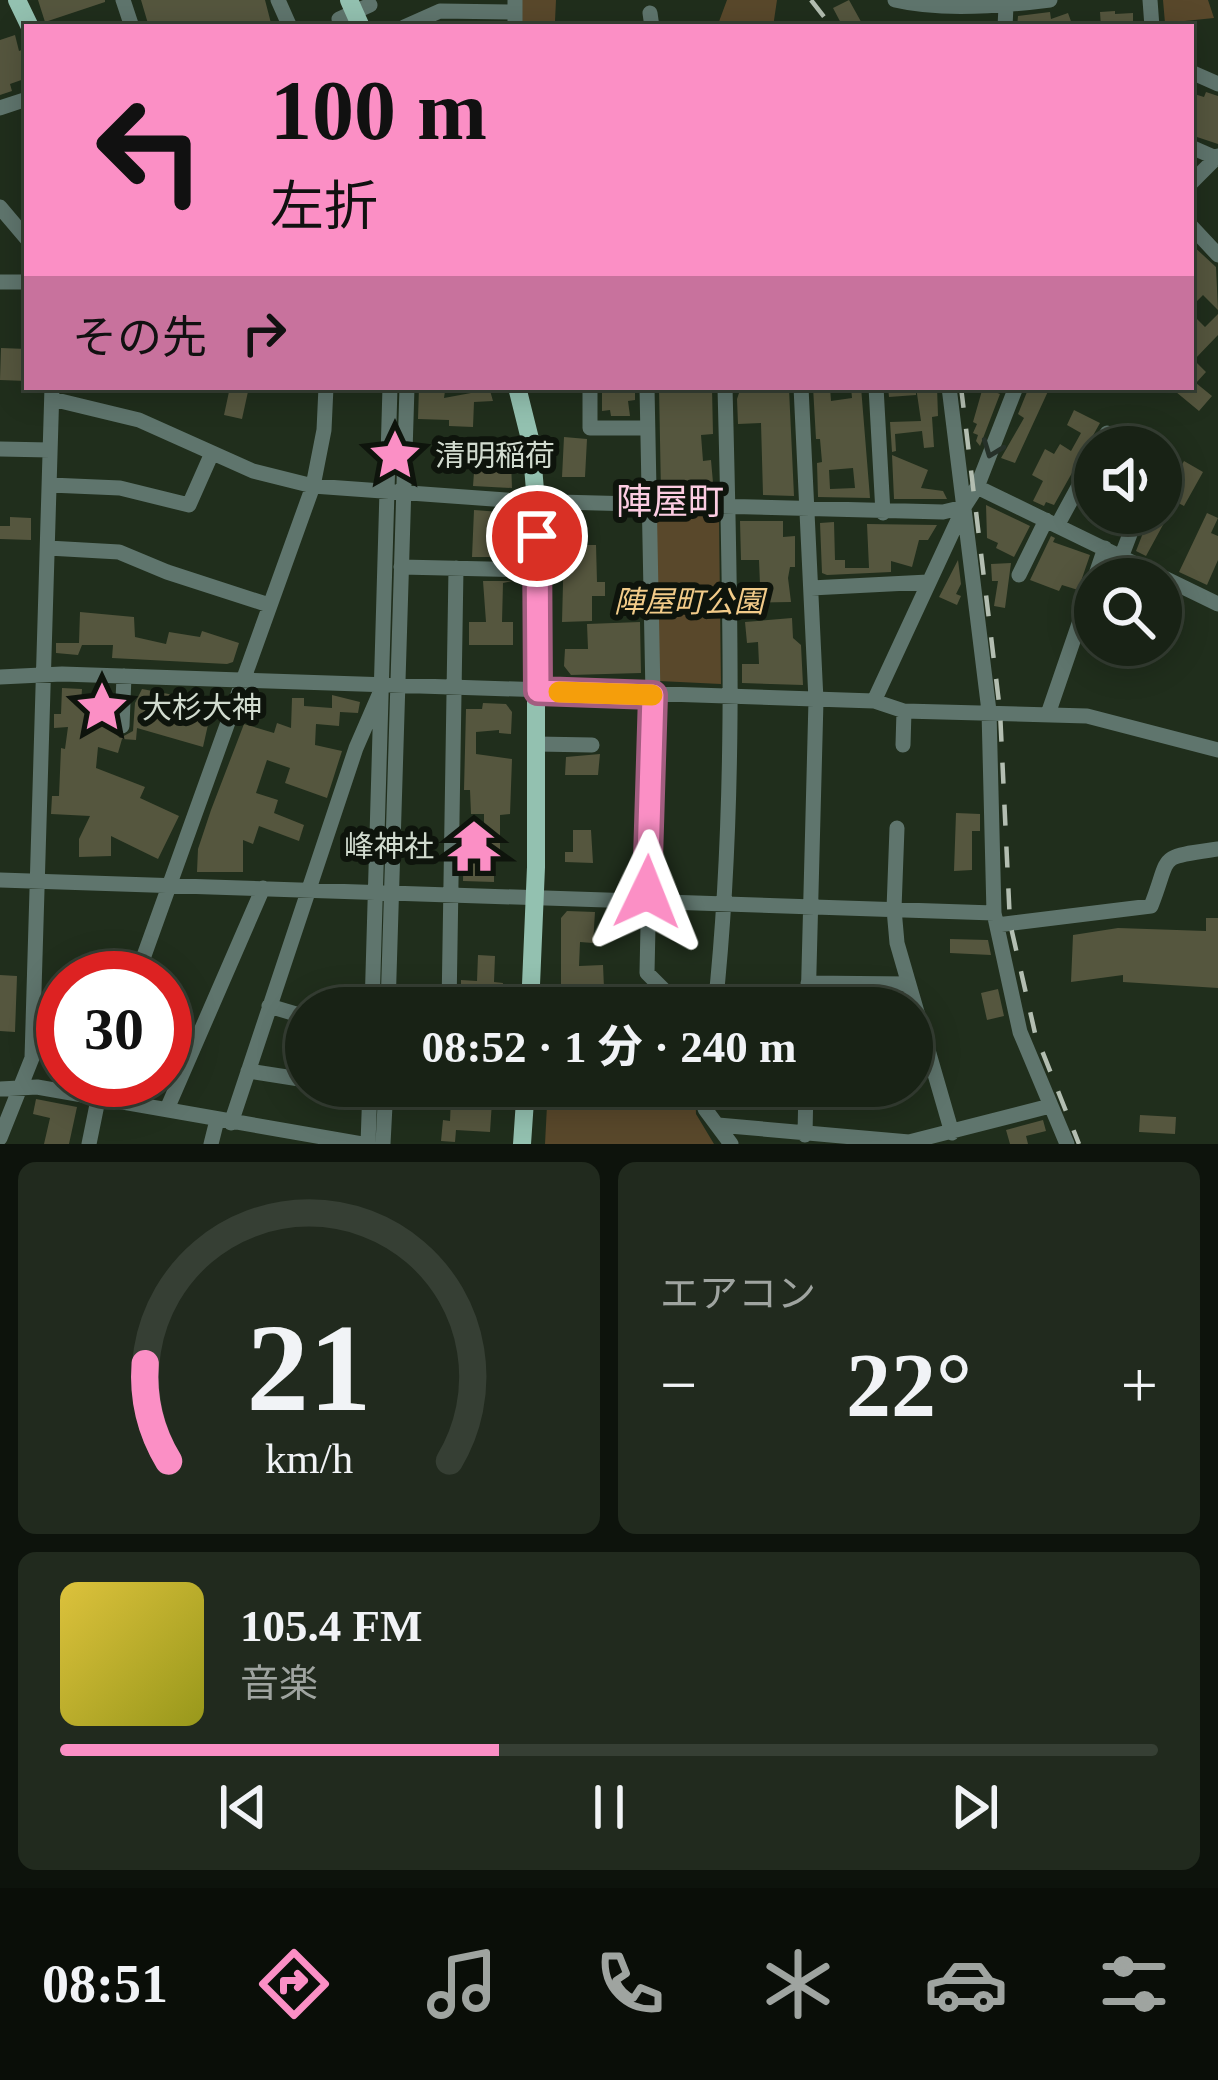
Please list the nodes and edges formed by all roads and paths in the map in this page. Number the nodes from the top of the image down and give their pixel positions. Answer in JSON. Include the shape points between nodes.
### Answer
{"nodes":[{"id":1,"x":895,"y":0,"type":"edge"},
{"id":2,"x":1050,"y":0,"type":"edge"},
{"id":3,"x":946,"y":2,"type":"edge"},
{"id":4,"x":1012,"y":3,"type":"edge"},
{"id":5,"x":370,"y":5,"type":"dead end"},
{"id":6,"x":440,"y":5,"type":"edge"},
{"id":7,"x":515,"y":13,"type":"edge"},
{"id":8,"x":338,"y":19,"type":"dead end"},
{"id":9,"x":409,"y":24,"type":"edge"},
{"id":10,"x":1217,"y":157,"type":"edge"},
{"id":11,"x":1194,"y":180,"type":"edge"},
{"id":12,"x":0,"y":207,"type":"edge"},
{"id":13,"x":1194,"y":229,"type":"edge"},
{"id":14,"x":24,"y":235,"type":"edge"},
{"id":15,"x":1218,"y":255,"type":"edge"},
{"id":16,"x":326,"y":390,"type":"edge"},
{"id":17,"x":390,"y":390,"type":"edge"},
{"id":18,"x":406,"y":390,"type":"edge"},
{"id":19,"x":518,"y":390,"type":"edge"},
{"id":20,"x":590,"y":390,"type":"edge"},
{"id":21,"x":647,"y":390,"type":"edge"},
{"id":22,"x":725,"y":390,"type":"edge"},
{"id":23,"x":801,"y":390,"type":"edge"},
{"id":24,"x":875,"y":390,"type":"edge"},
{"id":25,"x":949,"y":390,"type":"edge"},
{"id":26,"x":1011,"y":390,"type":"edge"},
{"id":27,"x":52,"y":393,"type":"edge"},
{"id":28,"x":647,"y":428,"type":"junction"},
{"id":29,"x":0,"y":449,"type":"edge"},
{"id":30,"x":50,"y":450,"type":"junction"},
{"id":31,"x":212,"y":453,"type":"junction"},
{"id":32,"x":50,"y":485,"type":"junction"},
{"id":33,"x":313,"y":486,"type":"junction"},
{"id":34,"x":977,"y":487,"type":"junction"},
{"id":35,"x":1074,"y":489,"type":"edge"},
{"id":36,"x":385,"y":494,"type":"junction"},
{"id":37,"x":403,"y":495,"type":"junction"},
{"id":38,"x":536,"y":502,"type":"junction"},
{"id":39,"x":649,"y":505,"type":"junction"},
{"id":40,"x":728,"y":506,"type":"junction"},
{"id":41,"x":964,"y":507,"type":"junction"},
{"id":42,"x":807,"y":512,"type":"junction"},
{"id":43,"x":883,"y":513,"type":"junction"},
{"id":44,"x":1052,"y":523,"type":"junction"},
{"id":45,"x":1130,"y":534,"type":"edge"},
{"id":46,"x":48,"y":548,"type":"junction"},
{"id":47,"x":1105,"y":548,"type":"junction"},
{"id":48,"x":1122,"y":555,"type":"junction"},
{"id":49,"x":400,"y":567,"type":"junction"},
{"id":50,"x":456,"y":568,"type":"junction"},
{"id":51,"x":537,"y":570,"type":"junction"},
{"id":52,"x":1019,"y":575,"type":"dead end"},
{"id":53,"x":928,"y":582,"type":"junction"},
{"id":54,"x":811,"y":589,"type":"junction"},
{"id":55,"x":1218,"y":604,"type":"edge"},
{"id":56,"x":269,"y":605,"type":"junction"},
{"id":57,"x":44,"y":676,"type":"junction"},
{"id":58,"x":124,"y":676,"type":"junction"},
{"id":59,"x":0,"y":677,"type":"edge"},
{"id":60,"x":243,"y":680,"type":"junction"},
{"id":61,"x":390,"y":687,"type":"junction"},
{"id":62,"x":457,"y":689,"type":"junction"},
{"id":63,"x":538,"y":691,"type":"junction"},
{"id":64,"x":653,"y":695,"type":"junction"},
{"id":65,"x":730,"y":697,"type":"junction"},
{"id":66,"x":816,"y":700,"type":"junction"},
{"id":67,"x":874,"y":701,"type":"junction"},
{"id":68,"x":904,"y":711,"type":"junction"},
{"id":69,"x":988,"y":711,"type":"junction"},
{"id":70,"x":1048,"y":714,"type":"junction"},
{"id":71,"x":122,"y":726,"type":"dead end"},
{"id":72,"x":537,"y":744,"type":"junction"},
{"id":73,"x":592,"y":745,"type":"dead end"},
{"id":74,"x":903,"y":745,"type":"dead end"},
{"id":75,"x":1218,"y":750,"type":"edge"},
{"id":76,"x":897,"y":828,"type":"dead end"},
{"id":77,"x":1218,"y":849,"type":"edge"},
{"id":78,"x":0,"y":880,"type":"edge"},
{"id":79,"x":38,"y":881,"type":"junction"},
{"id":80,"x":169,"y":887,"type":"junction"},
{"id":81,"x":263,"y":888,"type":"junction"},
{"id":82,"x":310,"y":889,"type":"junction"},
{"id":83,"x":384,"y":893,"type":"junction"},
{"id":84,"x":453,"y":894,"type":"junction"},
{"id":85,"x":536,"y":898,"type":"junction"},
{"id":86,"x":647,"y":901,"type":"junction"},
{"id":87,"x":727,"y":903,"type":"junction"},
{"id":88,"x":811,"y":906,"type":"junction"},
{"id":89,"x":894,"y":909,"type":"junction"},
{"id":90,"x":996,"y":919,"type":"junction"},
{"id":91,"x":146,"y":951,"type":"edge"},
{"id":92,"x":808,"y":983,"type":"junction"},
{"id":93,"x":909,"y":984,"type":"junction"},
{"id":94,"x":374,"y":987,"type":"edge"},
{"id":95,"x":387,"y":987,"type":"edge"},
{"id":96,"x":450,"y":987,"type":"edge"},
{"id":97,"x":531,"y":987,"type":"edge"},
{"id":98,"x":661,"y":987,"type":"edge"},
{"id":99,"x":718,"y":987,"type":"edge"},
{"id":100,"x":808,"y":987,"type":"edge"},
{"id":101,"x":910,"y":987,"type":"edge"},
{"id":102,"x":269,"y":1006,"type":"junction"},
{"id":103,"x":285,"y":1011,"type":"edge"},
{"id":104,"x":933,"y":1068,"type":"edge"},
{"id":105,"x":248,"y":1071,"type":"junction"},
{"id":106,"x":285,"y":1077,"type":"edge"},
{"id":107,"x":36,"y":1087,"type":"edge"},
{"id":108,"x":18,"y":1088,"type":"junction"},
{"id":109,"x":0,"y":1089,"type":"edge"},
{"id":110,"x":1050,"y":1106,"type":"junction"},
{"id":111,"x":96,"y":1107,"type":"edge"},
{"id":112,"x":161,"y":1107,"type":"edge"},
{"id":113,"x":372,"y":1107,"type":"edge"},
{"id":114,"x":378,"y":1107,"type":"edge"},
{"id":115,"x":525,"y":1107,"type":"edge"},
{"id":116,"x":705,"y":1107,"type":"edge"},
{"id":117,"x":806,"y":1107,"type":"edge"},
{"id":118,"x":167,"y":1109,"type":"junction"},
{"id":119,"x":224,"y":1121,"type":"junction"},
{"id":120,"x":718,"y":1125,"type":"junction"},
{"id":121,"x":952,"y":1133,"type":"junction"},
{"id":122,"x":805,"y":1135,"type":"junction"},
{"id":123,"x":0,"y":1138,"type":"edge"},
{"id":124,"x":89,"y":1144,"type":"edge"},
{"id":125,"x":211,"y":1144,"type":"edge"},
{"id":126,"x":365,"y":1144,"type":"edge"},
{"id":127,"x":383,"y":1144,"type":"edge"},
{"id":128,"x":523,"y":1144,"type":"edge"},
{"id":129,"x":731,"y":1144,"type":"edge"},
{"id":130,"x":1067,"y":1144,"type":"edge"}],
"edges":[{"from":1,"to":3,"type":"street"},
{"from":2,"to":4,"type":"street"},
{"from":3,"to":4,"type":"street"},
{"from":5,"to":8,"type":"street"},
{"from":6,"to":7,"type":"street"},
{"from":6,"to":9,"type":"street"},
{"from":10,"to":11,"type":"street"},
{"from":12,"to":14,"type":"street"},
{"from":13,"to":15,"type":"street"},
{"from":16,"to":33,"type":"street"},
{"from":17,"to":36,"type":"street"},
{"from":18,"to":37,"type":"street"},
{"from":19,"to":38,"type":"main road"},
{"from":20,"to":28,"type":"street","via":[[590,428]]},
{"from":21,"to":28,"type":"street"},
{"from":22,"to":40,"type":"street"},
{"from":23,"to":42,"type":"street"},
{"from":24,"to":43,"type":"street"},
{"from":25,"to":41,"type":"street"},
{"from":26,"to":34,"type":"street","one_way":true},
{"from":27,"to":30,"type":"street"},
{"from":27,"to":31,"type":"street"},
{"from":28,"to":39,"type":"street"},
{"from":29,"to":30,"type":"street"},
{"from":30,"to":32,"type":"street"},
{"from":31,"to":32,"type":"street","via":[[189,505],[120,488]]},
{"from":31,"to":33,"type":"street"},
{"from":32,"to":46,"type":"street"},
{"from":33,"to":36,"type":"street"},
{"from":33,"to":56,"type":"street"},
{"from":34,"to":41,"type":"street"},
{"from":34,"to":44,"type":"street"},
{"from":35,"to":44,"type":"street"},
{"from":36,"to":37,"type":"street"},
{"from":36,"to":61,"type":"street"},
{"from":37,"to":38,"type":"street"},
{"from":37,"to":49,"type":"street"},
{"from":38,"to":39,"type":"street"},
{"from":38,"to":51,"type":"main road"},
{"from":39,"to":40,"type":"street"},
{"from":39,"to":64,"type":"street"},
{"from":40,"to":42,"type":"street"},
{"from":40,"to":65,"type":"street"},
{"from":41,"to":43,"type":"street"},
{"from":41,"to":53,"type":"street"},
{"from":41,"to":69,"type":"street"},
{"from":42,"to":43,"type":"street"},
{"from":42,"to":54,"type":"street"},
{"from":44,"to":47,"type":"street"},
{"from":44,"to":52,"type":"street"},
{"from":45,"to":48,"type":"street"},
{"from":46,"to":56,"type":"street","via":[[119,551]]},
{"from":46,"to":57,"type":"street"},
{"from":47,"to":48,"type":"street"},
{"from":47,"to":70,"type":"street"},
{"from":48,"to":55,"type":"street"},
{"from":49,"to":50,"type":"street"},
{"from":49,"to":61,"type":"street"},
{"from":50,"to":51,"type":"street"},
{"from":50,"to":62,"type":"street"},
{"from":51,"to":63,"type":"main road"},
{"from":53,"to":54,"type":"street"},
{"from":53,"to":67,"type":"street"},
{"from":54,"to":66,"type":"street"},
{"from":56,"to":60,"type":"street"},
{"from":57,"to":58,"type":"street"},
{"from":57,"to":59,"type":"street"},
{"from":57,"to":79,"type":"street"},
{"from":58,"to":60,"type":"street"},
{"from":58,"to":71,"type":"street"},
{"from":60,"to":61,"type":"street"},
{"from":60,"to":80,"type":"street"},
{"from":61,"to":62,"type":"street"},
{"from":61,"to":82,"type":"street","via":[[356,748]]},
{"from":61,"to":83,"type":"street"},
{"from":62,"to":63,"type":"street"},
{"from":62,"to":84,"type":"street"},
{"from":63,"to":64,"type":"street"},
{"from":63,"to":72,"type":"main road"},
{"from":64,"to":65,"type":"street"},
{"from":64,"to":86,"type":"street"},
{"from":65,"to":66,"type":"street"},
{"from":65,"to":87,"type":"street"},
{"from":66,"to":67,"type":"street"},
{"from":66,"to":88,"type":"street"},
{"from":67,"to":68,"type":"street"},
{"from":68,"to":69,"type":"street"},
{"from":68,"to":74,"type":"street"},
{"from":69,"to":70,"type":"street"},
{"from":69,"to":90,"type":"street"},
{"from":70,"to":75,"type":"street","via":[[1108,720]]},
{"from":72,"to":73,"type":"street"},
{"from":72,"to":85,"type":"main road"},
{"from":76,"to":89,"type":"street"},
{"from":77,"to":90,"type":"street","via":[[1176,855],[1162,867],[1151,906]]},
{"from":78,"to":79,"type":"street"},
{"from":79,"to":80,"type":"street"},
{"from":79,"to":108,"type":"street","via":[[32,1058]]},
{"from":80,"to":81,"type":"street"},
{"from":80,"to":91,"type":"street"},
{"from":81,"to":82,"type":"street"},
{"from":81,"to":118,"type":"street"},
{"from":82,"to":83,"type":"street"},
{"from":82,"to":102,"type":"street"},
{"from":83,"to":84,"type":"street"},
{"from":83,"to":94,"type":"street"},
{"from":83,"to":95,"type":"street"},
{"from":84,"to":85,"type":"street"},
{"from":84,"to":96,"type":"street"},
{"from":85,"to":86,"type":"street"},
{"from":85,"to":97,"type":"main road"},
{"from":86,"to":87,"type":"street"},
{"from":86,"to":98,"type":"street","via":[[647,973]]},
{"from":87,"to":88,"type":"street"},
{"from":87,"to":99,"type":"street"},
{"from":88,"to":89,"type":"street"},
{"from":88,"to":92,"type":"street"},
{"from":89,"to":90,"type":"street"},
{"from":89,"to":93,"type":"street"},
{"from":90,"to":110,"type":"street","via":[[1012,1007]]},
{"from":92,"to":93,"type":"street"},
{"from":92,"to":100,"type":"street"},
{"from":93,"to":101,"type":"street"},
{"from":102,"to":103,"type":"street"},
{"from":102,"to":105,"type":"street"},
{"from":104,"to":121,"type":"street"},
{"from":105,"to":106,"type":"street"},
{"from":105,"to":119,"type":"street"},
{"from":107,"to":108,"type":"street"},
{"from":108,"to":109,"type":"street"},
{"from":108,"to":123,"type":"street"},
{"from":110,"to":121,"type":"street"},
{"from":110,"to":130,"type":"street"},
{"from":111,"to":124,"type":"street"},
{"from":112,"to":118,"type":"street"},
{"from":113,"to":126,"type":"street"},
{"from":114,"to":127,"type":"street"},
{"from":115,"to":128,"type":"main road"},
{"from":116,"to":120,"type":"street"},
{"from":117,"to":122,"type":"street"},
{"from":118,"to":119,"type":"street"},
{"from":119,"to":125,"type":"street"},
{"from":119,"to":126,"type":"street"},
{"from":120,"to":122,"type":"street"},
{"from":120,"to":129,"type":"street"},
{"from":121,"to":122,"type":"street","via":[[909,1142]]}]}
